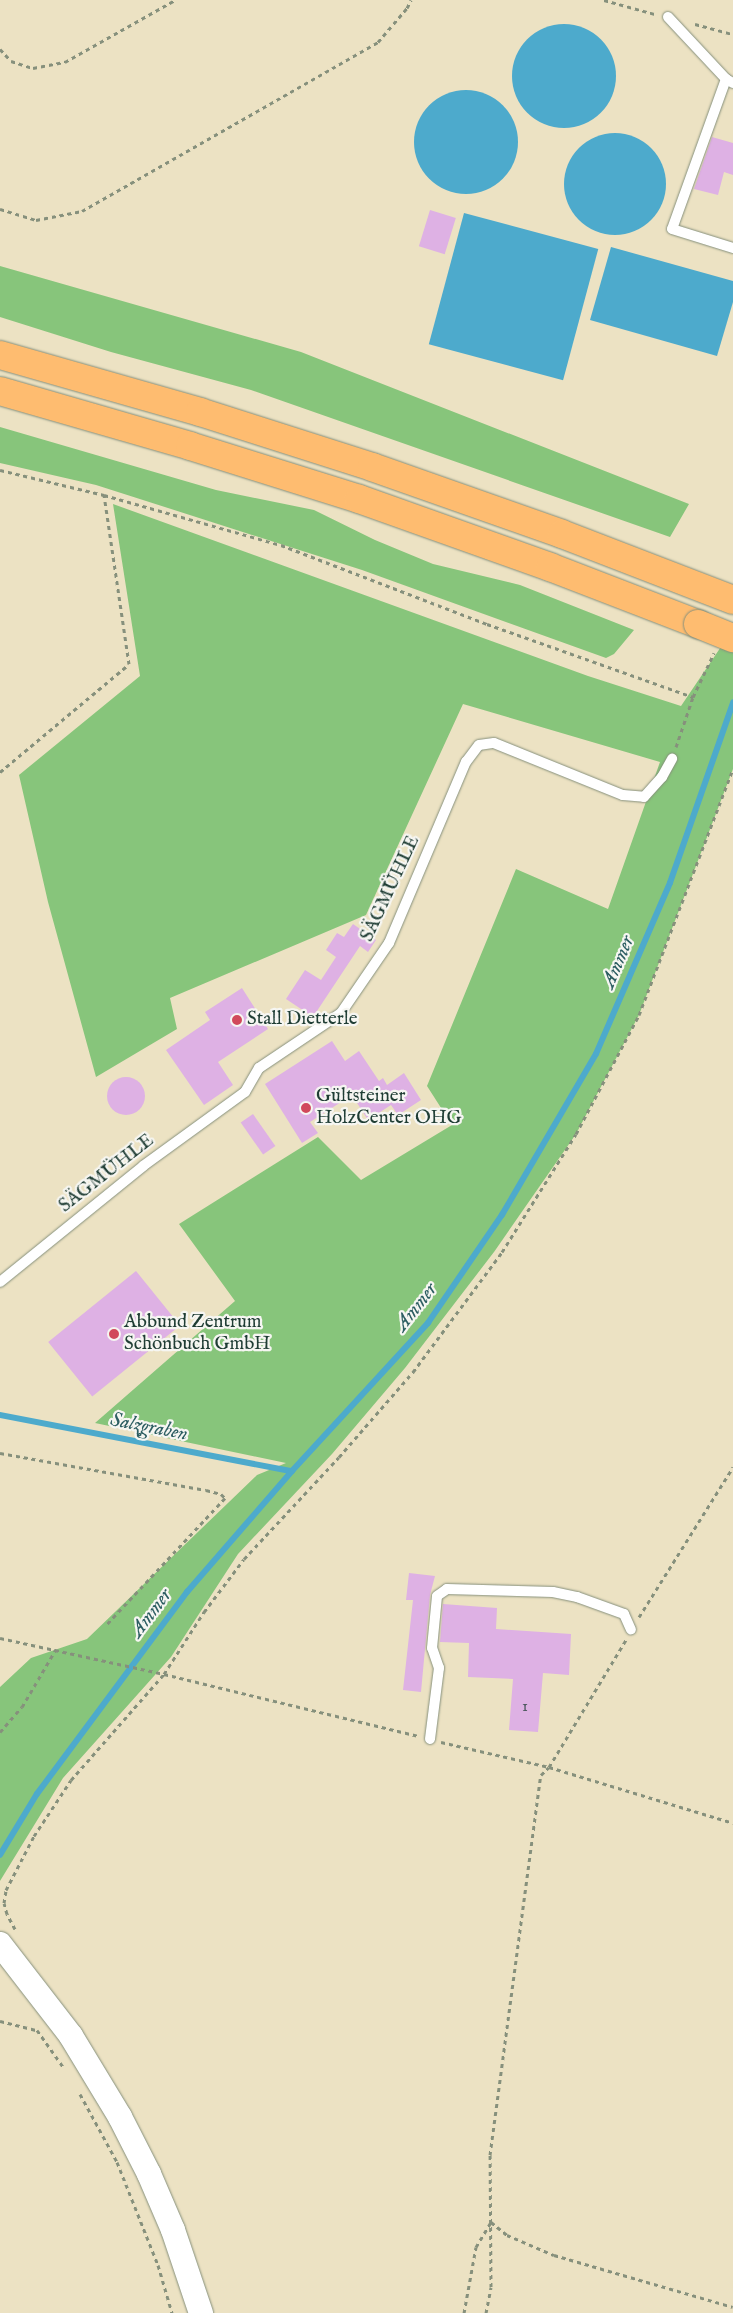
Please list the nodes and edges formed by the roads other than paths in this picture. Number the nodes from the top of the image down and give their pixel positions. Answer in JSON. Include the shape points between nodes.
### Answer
{"nodes":[{"id":1,"x":668,"y":17,"type":"road end"},
{"id":2,"x":729,"y":81,"type":"edge"},
{"id":3,"x":733,"y":248,"type":"edge"},
{"id":4,"x":0,"y":355,"type":"edge"},
{"id":5,"x":0,"y":391,"type":"edge"},
{"id":6,"x":724,"y":597,"type":"edge"},
{"id":7,"x":733,"y":638,"type":"edge"},
{"id":8,"x":672,"y":759,"type":"road end"},
{"id":9,"x":0,"y":1282,"type":"edge"},
{"id":10,"x":631,"y":1630,"type":"dead end"},
{"id":11,"x":430,"y":1739,"type":"road end"},
{"id":12,"x":10,"y":1940,"type":"edge"},
{"id":13,"x":201,"y":2313,"type":"edge"}],
"edges":[{"from":1,"to":2,"type":"lane"},
{"from":2,"to":3,"type":"lane","via":[[672,229]]},
{"from":4,"to":6,"type":"highway","via":[[200,412],[381,470],[562,534]]},
{"from":5,"to":7,"type":"highway","bridge":true,"via":[[359,499],[560,570]]},
{"from":8,"to":9,"type":"lane","name":"SÄGMÜHLE","via":[[662,777],[644,797],[630,796],[494,743],[479,745],[466,762],[389,943],[341,1013],[259,1068],[245,1092],[143,1166]]},
{"from":10,"to":11,"type":"lane","via":[[624,1614],[577,1597],[553,1592],[447,1589],[437,1596],[432,1648],[439,1668]]},
{"from":12,"to":13,"type":"street","via":[[120,2116],[167,2216]]}]}
